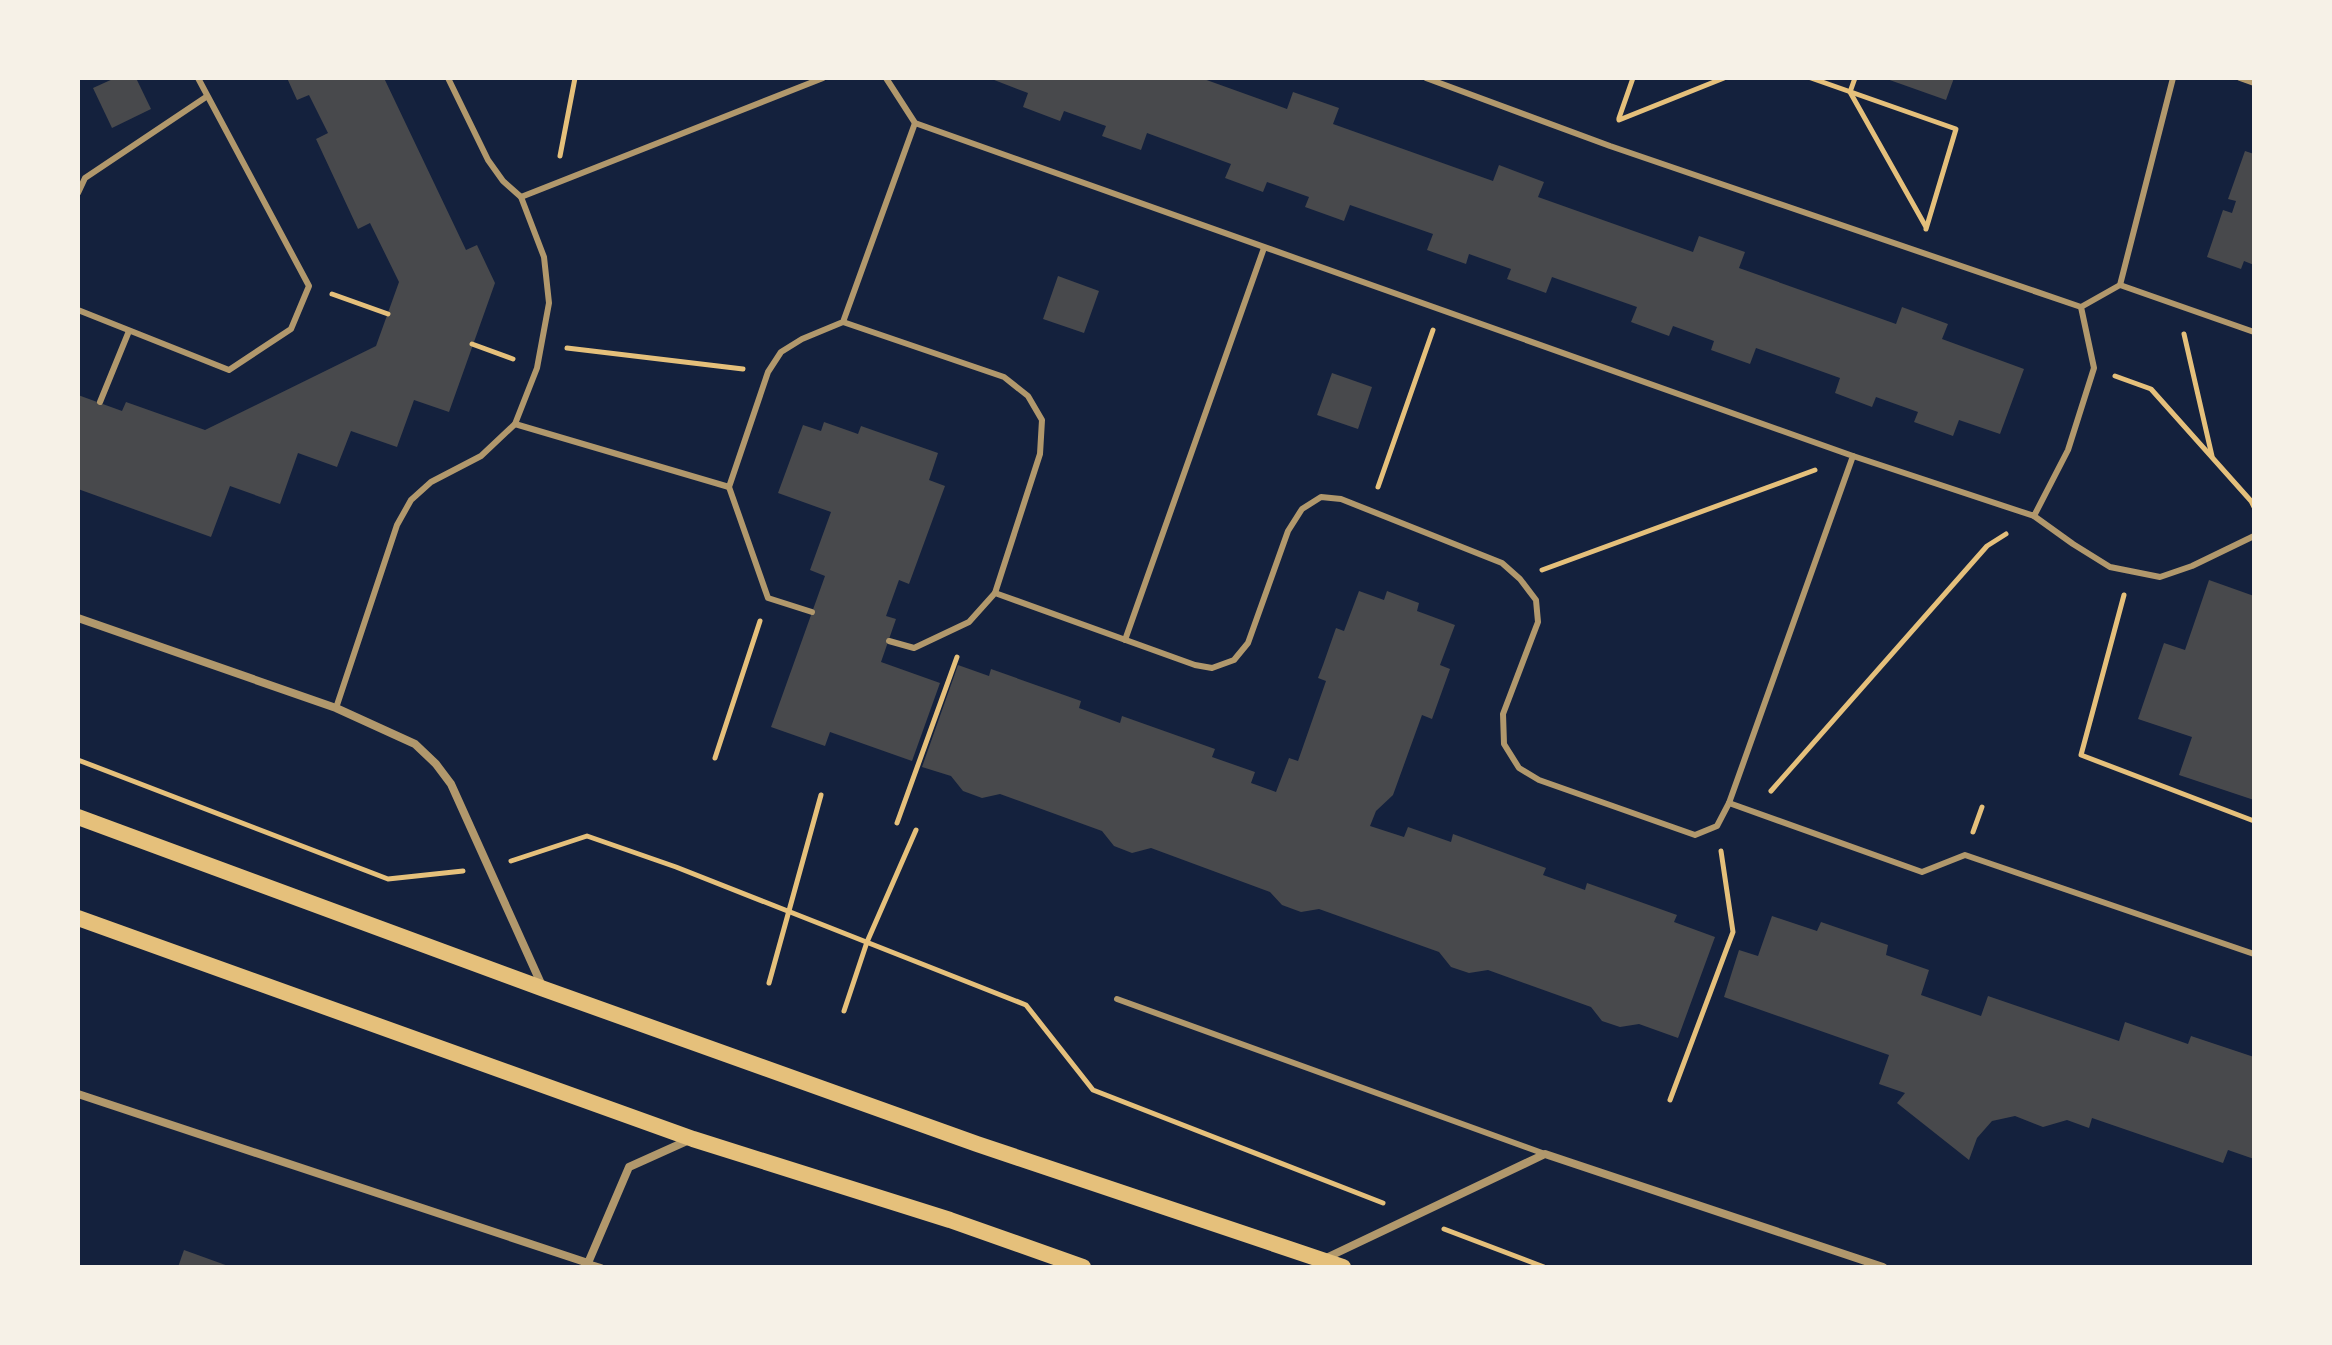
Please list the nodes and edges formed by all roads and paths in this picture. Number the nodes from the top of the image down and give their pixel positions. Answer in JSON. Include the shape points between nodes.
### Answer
{"nodes":[{"id":1,"x":198,"y":78,"type":"edge"},
{"id":2,"x":448,"y":78,"type":"edge"},
{"id":3,"x":575,"y":78,"type":"edge"},
{"id":4,"x":823,"y":78,"type":"edge"},
{"id":5,"x":886,"y":78,"type":"edge"},
{"id":6,"x":1426,"y":78,"type":"edge"},
{"id":7,"x":1633,"y":78,"type":"edge"},
{"id":8,"x":1724,"y":78,"type":"edge"},
{"id":9,"x":1811,"y":78,"type":"edge"},
{"id":10,"x":1855,"y":78,"type":"edge"},
{"id":11,"x":2173,"y":78,"type":"edge"},
{"id":12,"x":2240,"y":78,"type":"edge"},
{"id":13,"x":2254,"y":83,"type":"edge"},
{"id":14,"x":1850,"y":92,"type":"junction"},
{"id":15,"x":206,"y":97,"type":"junction"},
{"id":16,"x":1619,"y":120,"type":"junction"},
{"id":17,"x":915,"y":123,"type":"junction"},
{"id":18,"x":1610,"y":146,"type":"junction"},
{"id":19,"x":555,"y":183,"type":"junction"},
{"id":20,"x":78,"y":193,"type":"edge"},
{"id":21,"x":521,"y":197,"type":"junction"},
{"id":22,"x":1926,"y":228,"type":"junction"},
{"id":23,"x":1264,"y":248,"type":"junction"},
{"id":24,"x":1919,"y":251,"type":"junction"},
{"id":25,"x":2120,"y":285,"type":"junction"},
{"id":26,"x":309,"y":286,"type":"junction"},
{"id":27,"x":2177,"y":305,"type":"junction"},
{"id":28,"x":2081,"y":307,"type":"junction"},
{"id":29,"x":78,"y":310,"type":"edge"},
{"id":30,"x":1440,"y":310,"type":"junction"},
{"id":31,"x":388,"y":314,"type":"dead end"},
{"id":32,"x":843,"y":322,"type":"junction"},
{"id":33,"x":129,"y":331,"type":"junction"},
{"id":34,"x":2254,"y":332,"type":"edge"},
{"id":35,"x":472,"y":344,"type":"dead end"},
{"id":36,"x":542,"y":345,"type":"junction"},
{"id":37,"x":537,"y":368,"type":"junction"},
{"id":38,"x":2094,"y":368,"type":"junction"},
{"id":39,"x":768,"y":372,"type":"junction"},
{"id":40,"x":100,"y":402,"type":"dead end"},
{"id":41,"x":515,"y":424,"type":"junction"},
{"id":42,"x":1853,"y":456,"type":"junction"},
{"id":43,"x":2212,"y":457,"type":"junction"},
{"id":44,"x":729,"y":487,"type":"junction"},
{"id":45,"x":2254,"y":507,"type":"edge"},
{"id":46,"x":1370,"y":511,"type":"junction"},
{"id":47,"x":2034,"y":516,"type":"junction"},
{"id":48,"x":2254,"y":536,"type":"edge"},
{"id":49,"x":2130,"y":572,"type":"junction"},
{"id":50,"x":1520,"y":579,"type":"junction"},
{"id":51,"x":995,"y":593,"type":"junction"},
{"id":52,"x":768,"y":598,"type":"junction"},
{"id":53,"x":812,"y":612,"type":"dead end"},
{"id":54,"x":78,"y":618,"type":"edge"},
{"id":55,"x":969,"y":622,"type":"junction"},
{"id":56,"x":1125,"y":640,"type":"junction"},
{"id":57,"x":889,"y":641,"type":"dead end"},
{"id":58,"x":336,"y":708,"type":"junction"},
{"id":59,"x":715,"y":758,"type":"dead end"},
{"id":60,"x":78,"y":760,"type":"edge"},
{"id":61,"x":821,"y":795,"type":"dead end"},
{"id":62,"x":1729,"y":803,"type":"junction"},
{"id":63,"x":1752,"y":812,"type":"junction"},
{"id":64,"x":78,"y":817,"type":"edge"},
{"id":65,"x":2254,"y":821,"type":"edge"},
{"id":66,"x":897,"y":823,"type":"dead end"},
{"id":67,"x":1717,"y":826,"type":"junction"},
{"id":68,"x":916,"y":830,"type":"dead end"},
{"id":69,"x":489,"y":868,"type":"junction"},
{"id":70,"x":790,"y":912,"type":"junction"},
{"id":71,"x":78,"y":918,"type":"edge"},
{"id":72,"x":867,"y":942,"type":"junction"},
{"id":73,"x":2254,"y":954,"type":"edge"},
{"id":74,"x":769,"y":983,"type":"dead end"},
{"id":75,"x":544,"y":989,"type":"junction"},
{"id":76,"x":1117,"y":999,"type":"dead end"},
{"id":77,"x":844,"y":1011,"type":"dead end"},
{"id":78,"x":78,"y":1094,"type":"edge"},
{"id":79,"x":1670,"y":1100,"type":"dead end"},
{"id":80,"x":693,"y":1139,"type":"junction"},
{"id":81,"x":1545,"y":1154,"type":"junction"},
{"id":82,"x":1391,"y":1206,"type":"dead end"},
{"id":83,"x":1431,"y":1223,"type":"dead end"},
{"id":84,"x":1323,"y":1260,"type":"junction"},
{"id":85,"x":588,"y":1265,"type":"edge"},
{"id":86,"x":601,"y":1267,"type":"edge"},
{"id":87,"x":1083,"y":1267,"type":"edge"},
{"id":88,"x":1343,"y":1267,"type":"edge"},
{"id":89,"x":1544,"y":1267,"type":"edge"},
{"id":90,"x":1883,"y":1267,"type":"edge"}],
"edges":[{"from":1,"to":15,"type":"lane"},
{"from":2,"to":21,"type":"lane","via":[[488,160]]},
{"from":3,"to":19,"type":"path"},
{"from":4,"to":19,"type":"lane"},
{"from":5,"to":17,"type":"lane"},
{"from":6,"to":18,"type":"lane"},
{"from":7,"to":16,"type":"path"},
{"from":8,"to":16,"type":"path"},
{"from":9,"to":14,"type":"path"},
{"from":10,"to":14,"type":"path"},
{"from":11,"to":25,"type":"lane"},
{"from":12,"to":13,"type":"lane"},
{"from":14,"to":22,"type":"path"},
{"from":14,"to":22,"type":"path","via":[[1956,129]]},
{"from":15,"to":20,"type":"lane","via":[[85,178]]},
{"from":15,"to":26,"type":"lane"},
{"from":16,"to":18,"type":"path"},
{"from":17,"to":23,"type":"lane"},
{"from":17,"to":32,"type":"lane"},
{"from":18,"to":24,"type":"lane"},
{"from":19,"to":21,"type":"lane"},
{"from":21,"to":36,"type":"lane","via":[[544,257],[549,303]]},
{"from":22,"to":24,"type":"path"},
{"from":23,"to":30,"type":"lane"},
{"from":23,"to":56,"type":"lane"},
{"from":24,"to":28,"type":"lane"},
{"from":25,"to":27,"type":"lane"},
{"from":25,"to":28,"type":"lane"},
{"from":26,"to":31,"type":"path"},
{"from":26,"to":33,"type":"lane","via":[[291,329],[229,370]]},
{"from":27,"to":34,"type":"lane"},
{"from":27,"to":43,"type":"path"},
{"from":28,"to":38,"type":"lane"},
{"from":29,"to":33,"type":"lane"},
{"from":30,"to":42,"type":"lane"},
{"from":30,"to":46,"type":"path"},
{"from":32,"to":39,"type":"lane","via":[[781,352]]},
{"from":32,"to":51,"type":"lane","via":[[1004,377],[1028,396],[1042,420],[1040,454]]},
{"from":33,"to":40,"type":"lane"},
{"from":35,"to":37,"type":"path"},
{"from":36,"to":37,"type":"lane"},
{"from":36,"to":39,"type":"path"},
{"from":37,"to":41,"type":"lane"},
{"from":38,"to":43,"type":"path","via":[[2151,389]]},
{"from":38,"to":47,"type":"lane","via":[[2068,450]]},
{"from":39,"to":44,"type":"lane"},
{"from":41,"to":44,"type":"lane"},
{"from":41,"to":58,"type":"lane","via":[[481,456],[431,482],[411,500],[397,525]]},
{"from":42,"to":47,"type":"lane"},
{"from":42,"to":50,"type":"path"},
{"from":42,"to":62,"type":"lane"},
{"from":43,"to":45,"type":"path"},
{"from":44,"to":52,"type":"lane"},
{"from":46,"to":50,"type":"lane","via":[[1502,563]]},
{"from":46,"to":56,"type":"lane","via":[[1321,497],[1302,509],[1288,531],[1248,643],[1234,660],[1212,668],[1195,665]]},
{"from":47,"to":49,"type":"lane","via":[[2110,567]]},
{"from":47,"to":63,"type":"path","via":[[1987,546]]},
{"from":48,"to":49,"type":"lane","via":[[2160,577]]},
{"from":49,"to":65,"type":"path","via":[[2081,755]]},
{"from":50,"to":67,"type":"lane","via":[[1536,600],[1538,622],[1503,714],[1504,744],[1519,768],[1539,780],[1695,835]]},
{"from":51,"to":55,"type":"lane"},
{"from":51,"to":56,"type":"lane"},
{"from":52,"to":53,"type":"lane"},
{"from":52,"to":59,"type":"path"},
{"from":54,"to":58,"type":"street"},
{"from":55,"to":57,"type":"lane","via":[[914,648]]},
{"from":55,"to":66,"type":"path"},
{"from":58,"to":69,"type":"street","via":[[415,744],[436,764],[451,784]]},
{"from":60,"to":69,"type":"path","via":[[388,879]]},
{"from":61,"to":70,"type":"path"},
{"from":62,"to":63,"type":"lane"},
{"from":62,"to":67,"type":"lane"},
{"from":63,"to":73,"type":"lane","via":[[1922,872],[1965,855]]},
{"from":64,"to":75,"type":"main road"},
{"from":67,"to":79,"type":"path","via":[[1733,932]]},
{"from":68,"to":72,"type":"path"},
{"from":69,"to":70,"type":"path","via":[[587,836]]},
{"from":69,"to":75,"type":"street"},
{"from":70,"to":72,"type":"path"},
{"from":70,"to":74,"type":"path"},
{"from":71,"to":80,"type":"main road"},
{"from":72,"to":77,"type":"path"},
{"from":72,"to":82,"type":"path","via":[[1026,1005],[1093,1090]]},
{"from":75,"to":84,"type":"main road","via":[[977,1144]]},
{"from":76,"to":81,"type":"lane"},
{"from":78,"to":85,"type":"street"},
{"from":80,"to":85,"type":"street","via":[[629,1167]]},
{"from":80,"to":87,"type":"main road"},
{"from":81,"to":84,"type":"street"},
{"from":81,"to":90,"type":"street"},
{"from":83,"to":89,"type":"path"},
{"from":84,"to":88,"type":"main road"},
{"from":85,"to":86,"type":"lane"}]}
